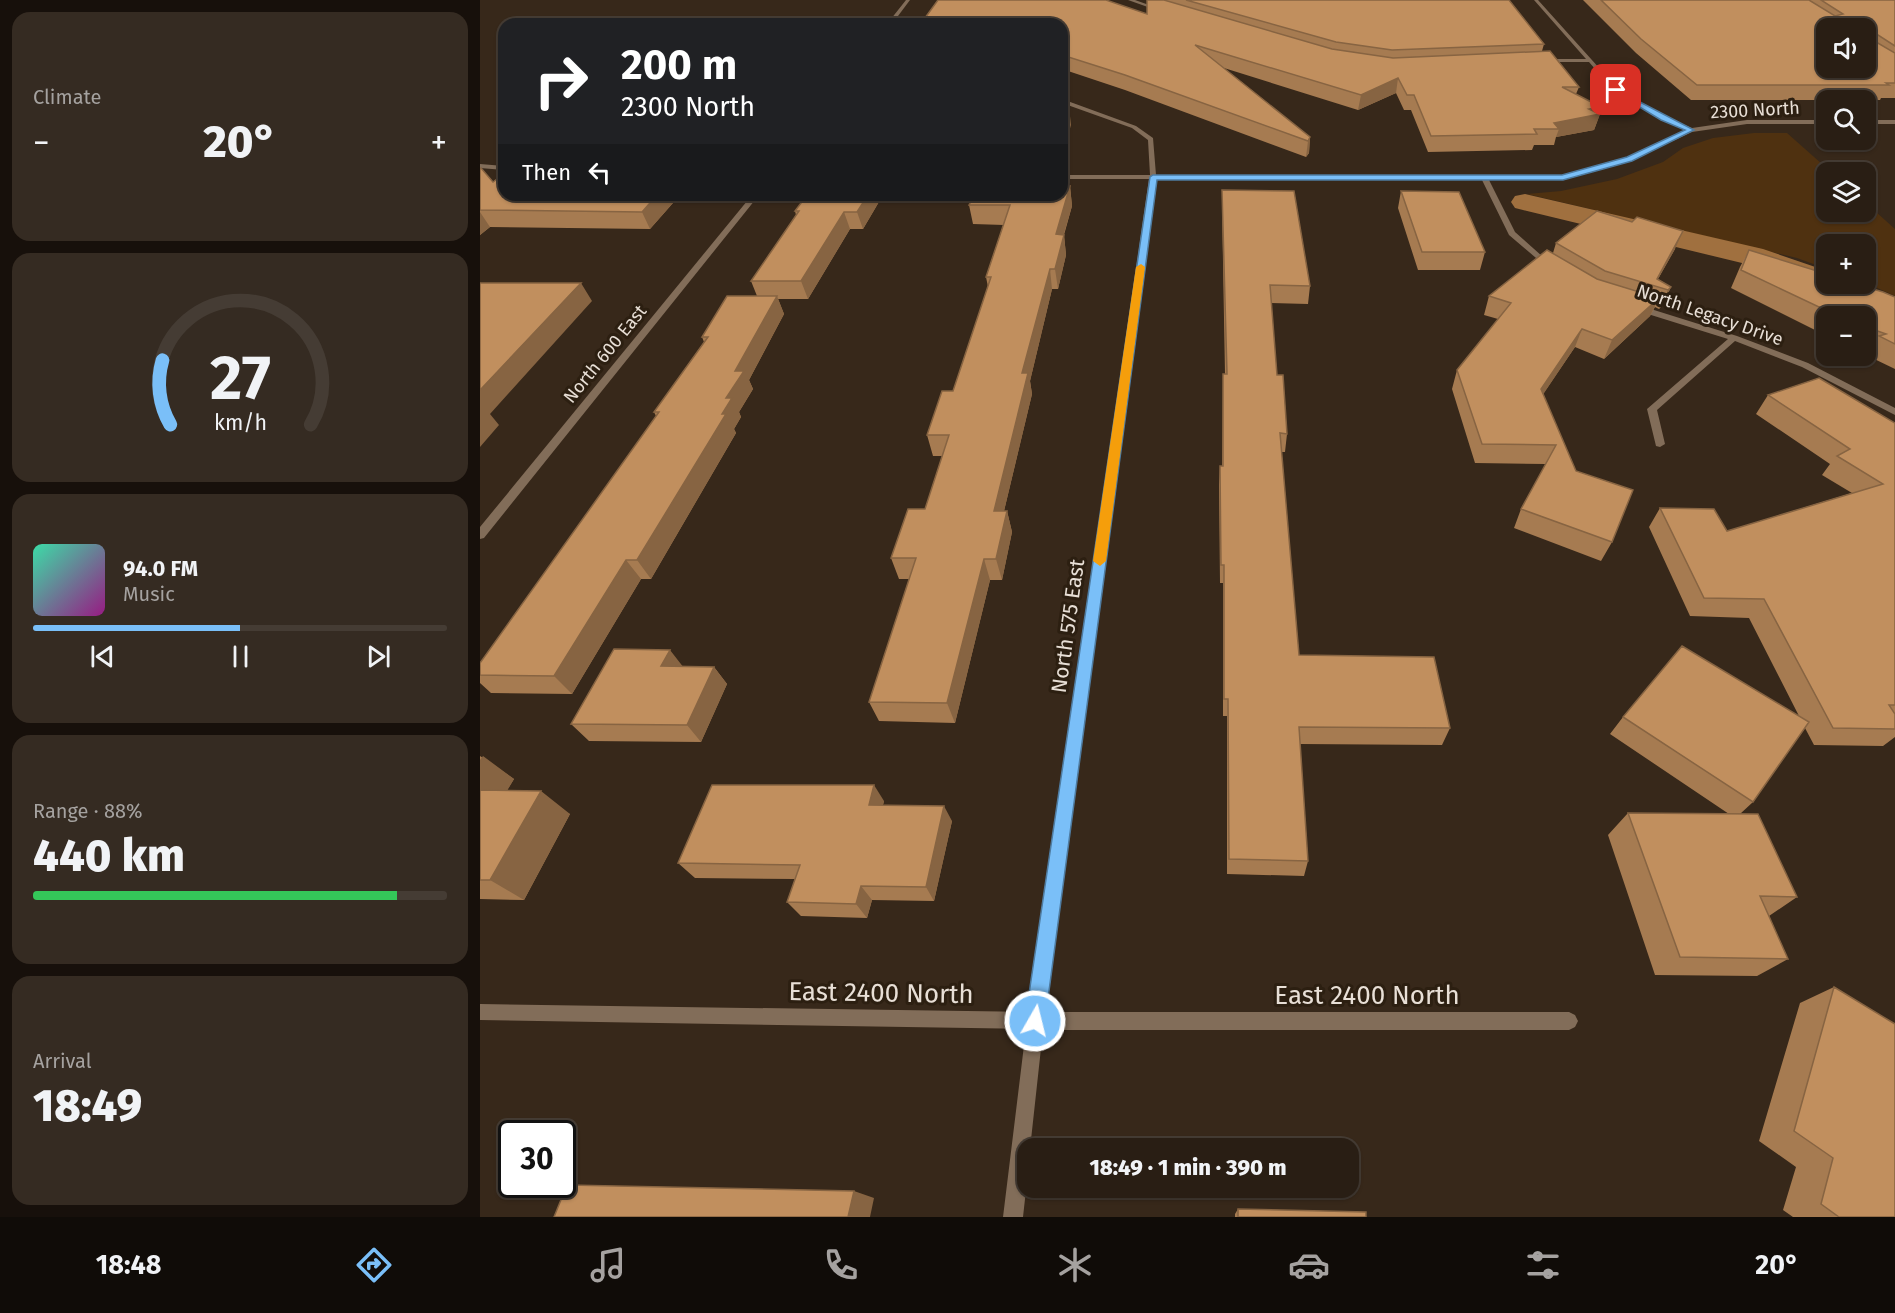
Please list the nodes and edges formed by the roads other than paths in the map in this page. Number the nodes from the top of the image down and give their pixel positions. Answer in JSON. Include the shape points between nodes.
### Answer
{"nodes":[{"id":1,"x":908,"y":0,"type":"edge"},
{"id":2,"x":1130,"y":0,"type":"edge"},
{"id":3,"x":1157,"y":0,"type":"edge"},
{"id":4,"x":1536,"y":0,"type":"edge"},
{"id":5,"x":1142,"y":4,"type":"junction"},
{"id":6,"x":1165,"y":11,"type":"edge"},
{"id":7,"x":894,"y":18,"type":"edge"},
{"id":8,"x":1538,"y":61,"type":"edge"},
{"id":9,"x":1588,"y":62,"type":"junction"},
{"id":10,"x":1068,"y":103,"type":"edge"},
{"id":11,"x":1816,"y":122,"type":"edge"},
{"id":12,"x":1876,"y":122,"type":"edge"},
{"id":13,"x":1895,"y":122,"type":"edge"},
{"id":14,"x":1690,"y":130,"type":"junction"},
{"id":15,"x":480,"y":166,"type":"edge"},
{"id":16,"x":498,"y":168,"type":"edge"},
{"id":17,"x":1068,"y":177,"type":"edge"},
{"id":18,"x":1153,"y":177,"type":"junction"},
{"id":19,"x":1485,"y":179,"type":"junction"},
{"id":20,"x":751,"y":201,"type":"edge"},
{"id":21,"x":1556,"y":271,"type":"edge"},
{"id":22,"x":1626,"y":304,"type":"edge"},
{"id":23,"x":1734,"y":338,"type":"junction"},
{"id":24,"x":1895,"y":412,"type":"edge"},
{"id":25,"x":1660,"y":444,"type":"dead end"},
{"id":26,"x":480,"y":535,"type":"edge"},
{"id":27,"x":480,"y":1012,"type":"edge"},
{"id":28,"x":1035,"y":1021,"type":"junction"},
{"id":29,"x":1569,"y":1021,"type":"dead end"},
{"id":30,"x":1013,"y":1217,"type":"edge"}],
"edges":[{"from":1,"to":7,"type":"street"},
{"from":2,"to":5,"type":"street"},
{"from":3,"to":5,"type":"street"},
{"from":4,"to":9,"type":"street"},
{"from":5,"to":6,"type":"street"},
{"from":8,"to":9,"type":"street"},
{"from":9,"to":14,"type":"street","via":[[1616,90]]},
{"from":10,"to":18,"type":"street","name":"North 575 East","via":[[1134,127],[1151,139]]},
{"from":11,"to":14,"type":"street","name":"2300 North","via":[[1747,122]]},
{"from":12,"to":13,"type":"street"},
{"from":14,"to":19,"type":"street","name":"2300 North","via":[[1630,159],[1563,178]]},
{"from":15,"to":16,"type":"street"},
{"from":17,"to":18,"type":"street","name":"2300 North"},
{"from":18,"to":19,"type":"street","name":"2300 North"},
{"from":18,"to":28,"type":"street","name":"North 575 East"},
{"from":19,"to":21,"type":"street","via":[[1512,233]]},
{"from":20,"to":26,"type":"street","name":"North 600 East"},
{"from":22,"to":23,"type":"street","name":"North Legacy Drive"},
{"from":23,"to":24,"type":"street","name":"North Legacy Drive","via":[[1805,365]]},
{"from":23,"to":25,"type":"street","via":[[1652,409]]},
{"from":27,"to":28,"type":"street","name":"East 2400 North"},
{"from":28,"to":29,"type":"street","name":"East 2400 North"},
{"from":28,"to":30,"type":"street","name":"North 575 East"}]}
